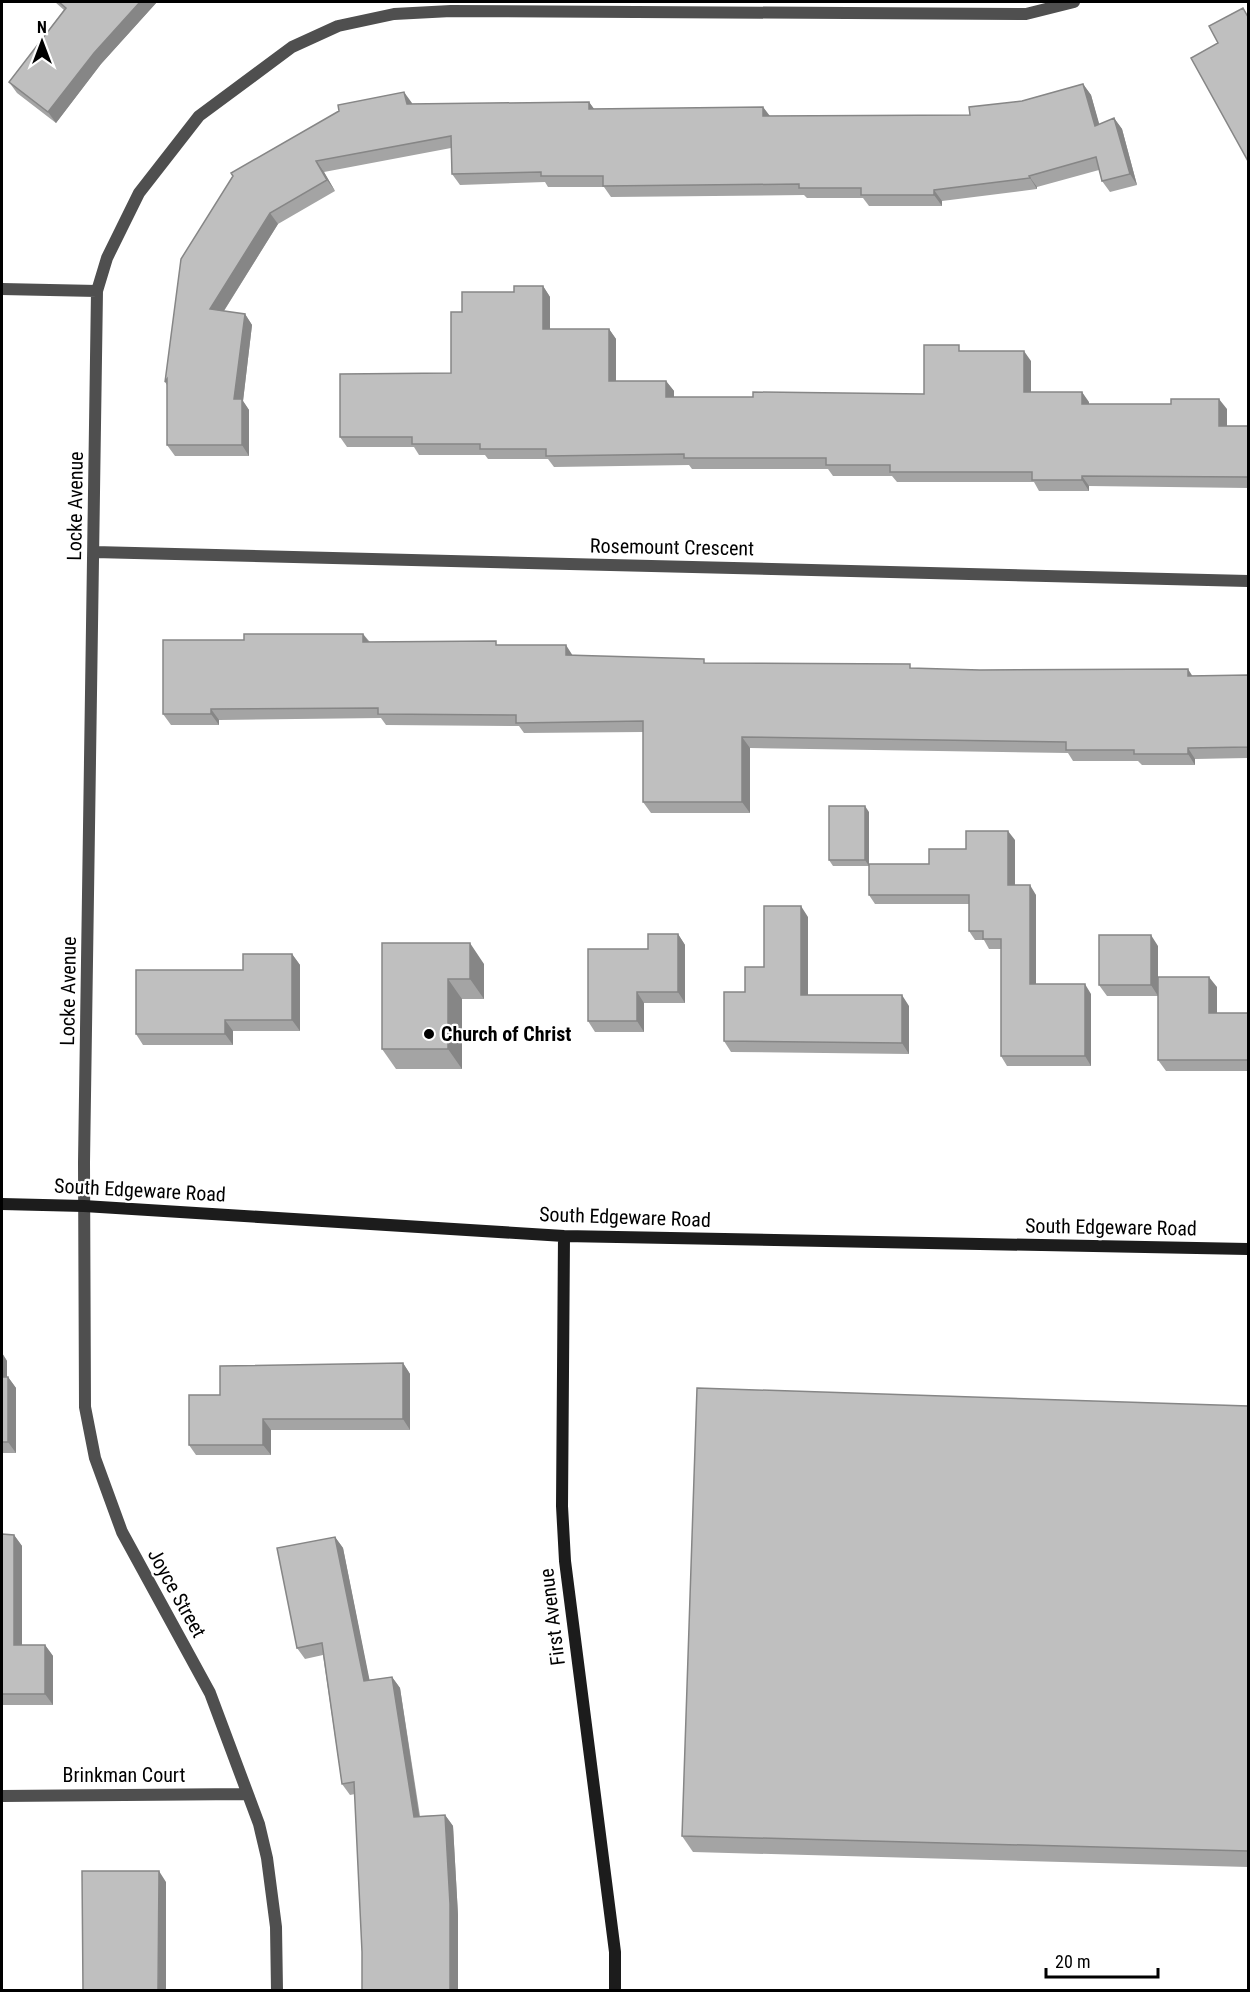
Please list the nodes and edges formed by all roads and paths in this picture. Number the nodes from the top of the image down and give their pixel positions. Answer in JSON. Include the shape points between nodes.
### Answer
{"nodes":[{"id":1,"x":1074,"y":2,"type":"edge"},
{"id":2,"x":451,"y":6,"type":"edge"},
{"id":3,"x":2,"y":289,"type":"edge"},
{"id":4,"x":97,"y":291,"type":"junction"},
{"id":5,"x":94,"y":552,"type":"junction"},
{"id":6,"x":1248,"y":581,"type":"edge"},
{"id":7,"x":2,"y":1204,"type":"edge"},
{"id":8,"x":84,"y":1206,"type":"junction"},
{"id":9,"x":564,"y":1236,"type":"junction"},
{"id":10,"x":1248,"y":1249,"type":"edge"},
{"id":11,"x":246,"y":1794,"type":"junction"},
{"id":12,"x":2,"y":1796,"type":"edge"},
{"id":13,"x":277,"y":1990,"type":"edge"},
{"id":14,"x":615,"y":1990,"type":"edge"}],
"edges":[{"from":1,"to":2,"type":"street","name":"Locke Avenue","via":[[1026,14]]},
{"from":2,"to":4,"type":"street","name":"Locke Avenue","via":[[338,26],[292,47],[199,116],[139,193],[107,258]]},
{"from":3,"to":4,"type":"street"},
{"from":4,"to":5,"type":"street","name":"Locke Avenue"},
{"from":5,"to":6,"type":"street","name":"Rosemount Crescent"},
{"from":5,"to":8,"type":"street","name":"Locke Avenue"},
{"from":7,"to":8,"type":"main road","name":"South Edgeware Road"},
{"from":8,"to":9,"type":"main road","name":"South Edgeware Road"},
{"from":8,"to":11,"type":"street","name":"Joyce Street","via":[[85,1407],[95,1458],[122,1532],[210,1693]]},
{"from":9,"to":10,"type":"main road","name":"South Edgeware Road"},
{"from":9,"to":14,"type":"main road","name":"First Avenue","via":[[565,1561],[615,1952]]},
{"from":11,"to":12,"type":"street","name":"Brinkman Court"},
{"from":11,"to":13,"type":"street","name":"Joyce Street","via":[[267,1858],[276,1927]]}]}
